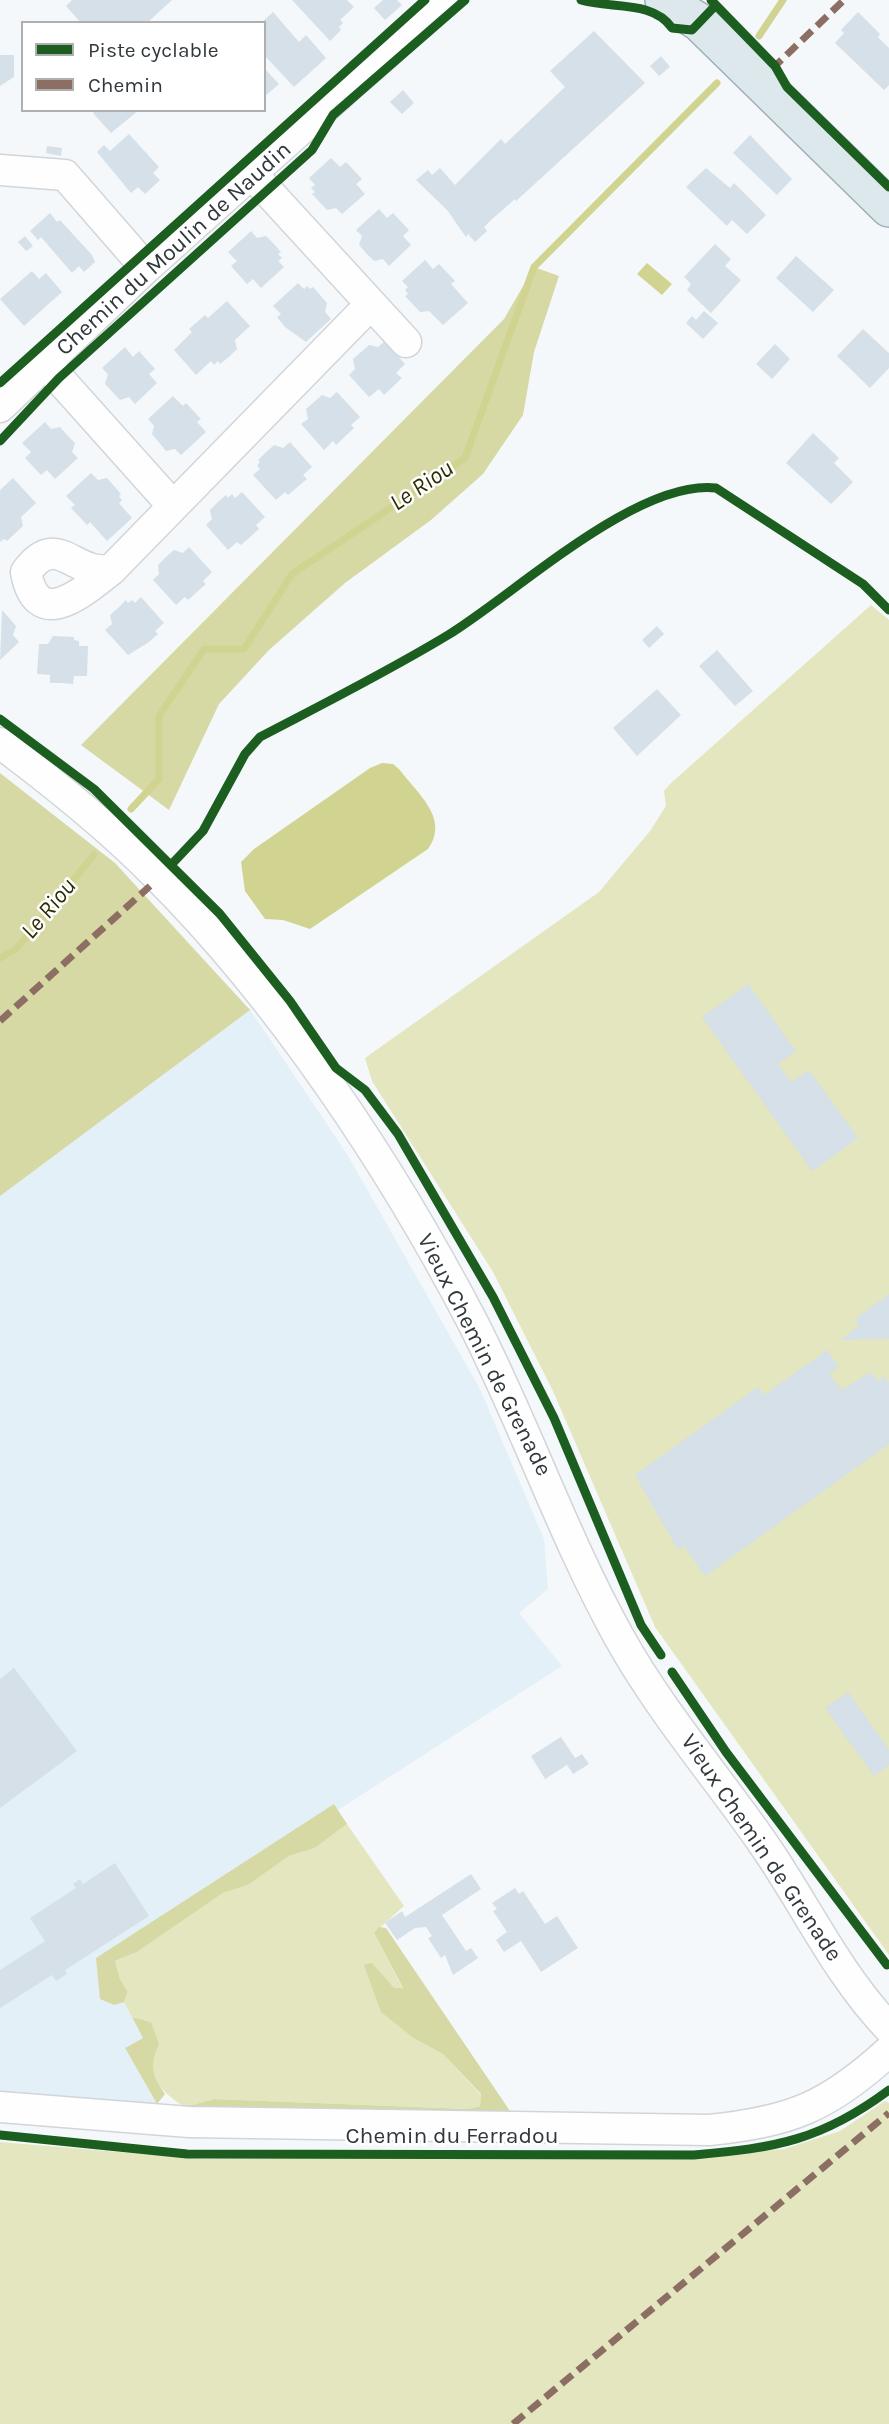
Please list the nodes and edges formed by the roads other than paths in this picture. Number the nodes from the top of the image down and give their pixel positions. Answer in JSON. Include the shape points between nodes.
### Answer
{"nodes":[{"id":1,"x":445,"y":0,"type":"edge"},
{"id":2,"x":664,"y":0,"type":"edge"},
{"id":3,"x":693,"y":11,"type":"edge"},
{"id":4,"x":0,"y":170,"type":"edge"},
{"id":5,"x":251,"y":173,"type":"junction"},
{"id":6,"x":889,"y":208,"type":"edge"},
{"id":7,"x":146,"y":268,"type":"junction"},
{"id":8,"x":371,"y":304,"type":"junction"},
{"id":9,"x":406,"y":342,"type":"dead end"},
{"id":10,"x":46,"y":364,"type":"junction"},
{"id":11,"x":0,"y":407,"type":"edge"},
{"id":12,"x":173,"y":506,"type":"junction"},
{"id":13,"x":111,"y":570,"type":"dead end"},
{"id":14,"x":0,"y":743,"type":"edge"},
{"id":15,"x":889,"y":2028,"type":"edge"},
{"id":16,"x":889,"y":2051,"type":"edge"},
{"id":17,"x":0,"y":2106,"type":"edge"}],
"edges":[{"from":1,"to":5,"type":"street","name":"Chemin du Moulin de Naudin"},
{"from":2,"to":3,"type":"main road"},
{"from":3,"to":6,"type":"main road"},
{"from":4,"to":7,"type":"street","via":[[65,175]]},
{"from":5,"to":7,"type":"street","name":"Chemin du Moulin de Naudin"},
{"from":5,"to":8,"type":"street"},
{"from":7,"to":10,"type":"street","name":"Chemin du Moulin de Naudin"},
{"from":8,"to":9,"type":"street"},
{"from":8,"to":12,"type":"street"},
{"from":10,"to":11,"type":"street","name":"Chemin du Moulin de Naudin"},
{"from":10,"to":12,"type":"street"},
{"from":12,"to":13,"type":"street"},
{"from":14,"to":15,"type":"street","name":"Vieux Chemin de Grenade","via":[[83,807],[159,877],[227,952],[333,1093],[413,1216],[472,1322],[620,1639],[763,1842],[864,2003]]},
{"from":16,"to":17,"type":"street","name":"Chemin du Ferradou","via":[[859,2079],[803,2112],[755,2125],[709,2130],[189,2122]]}]}
